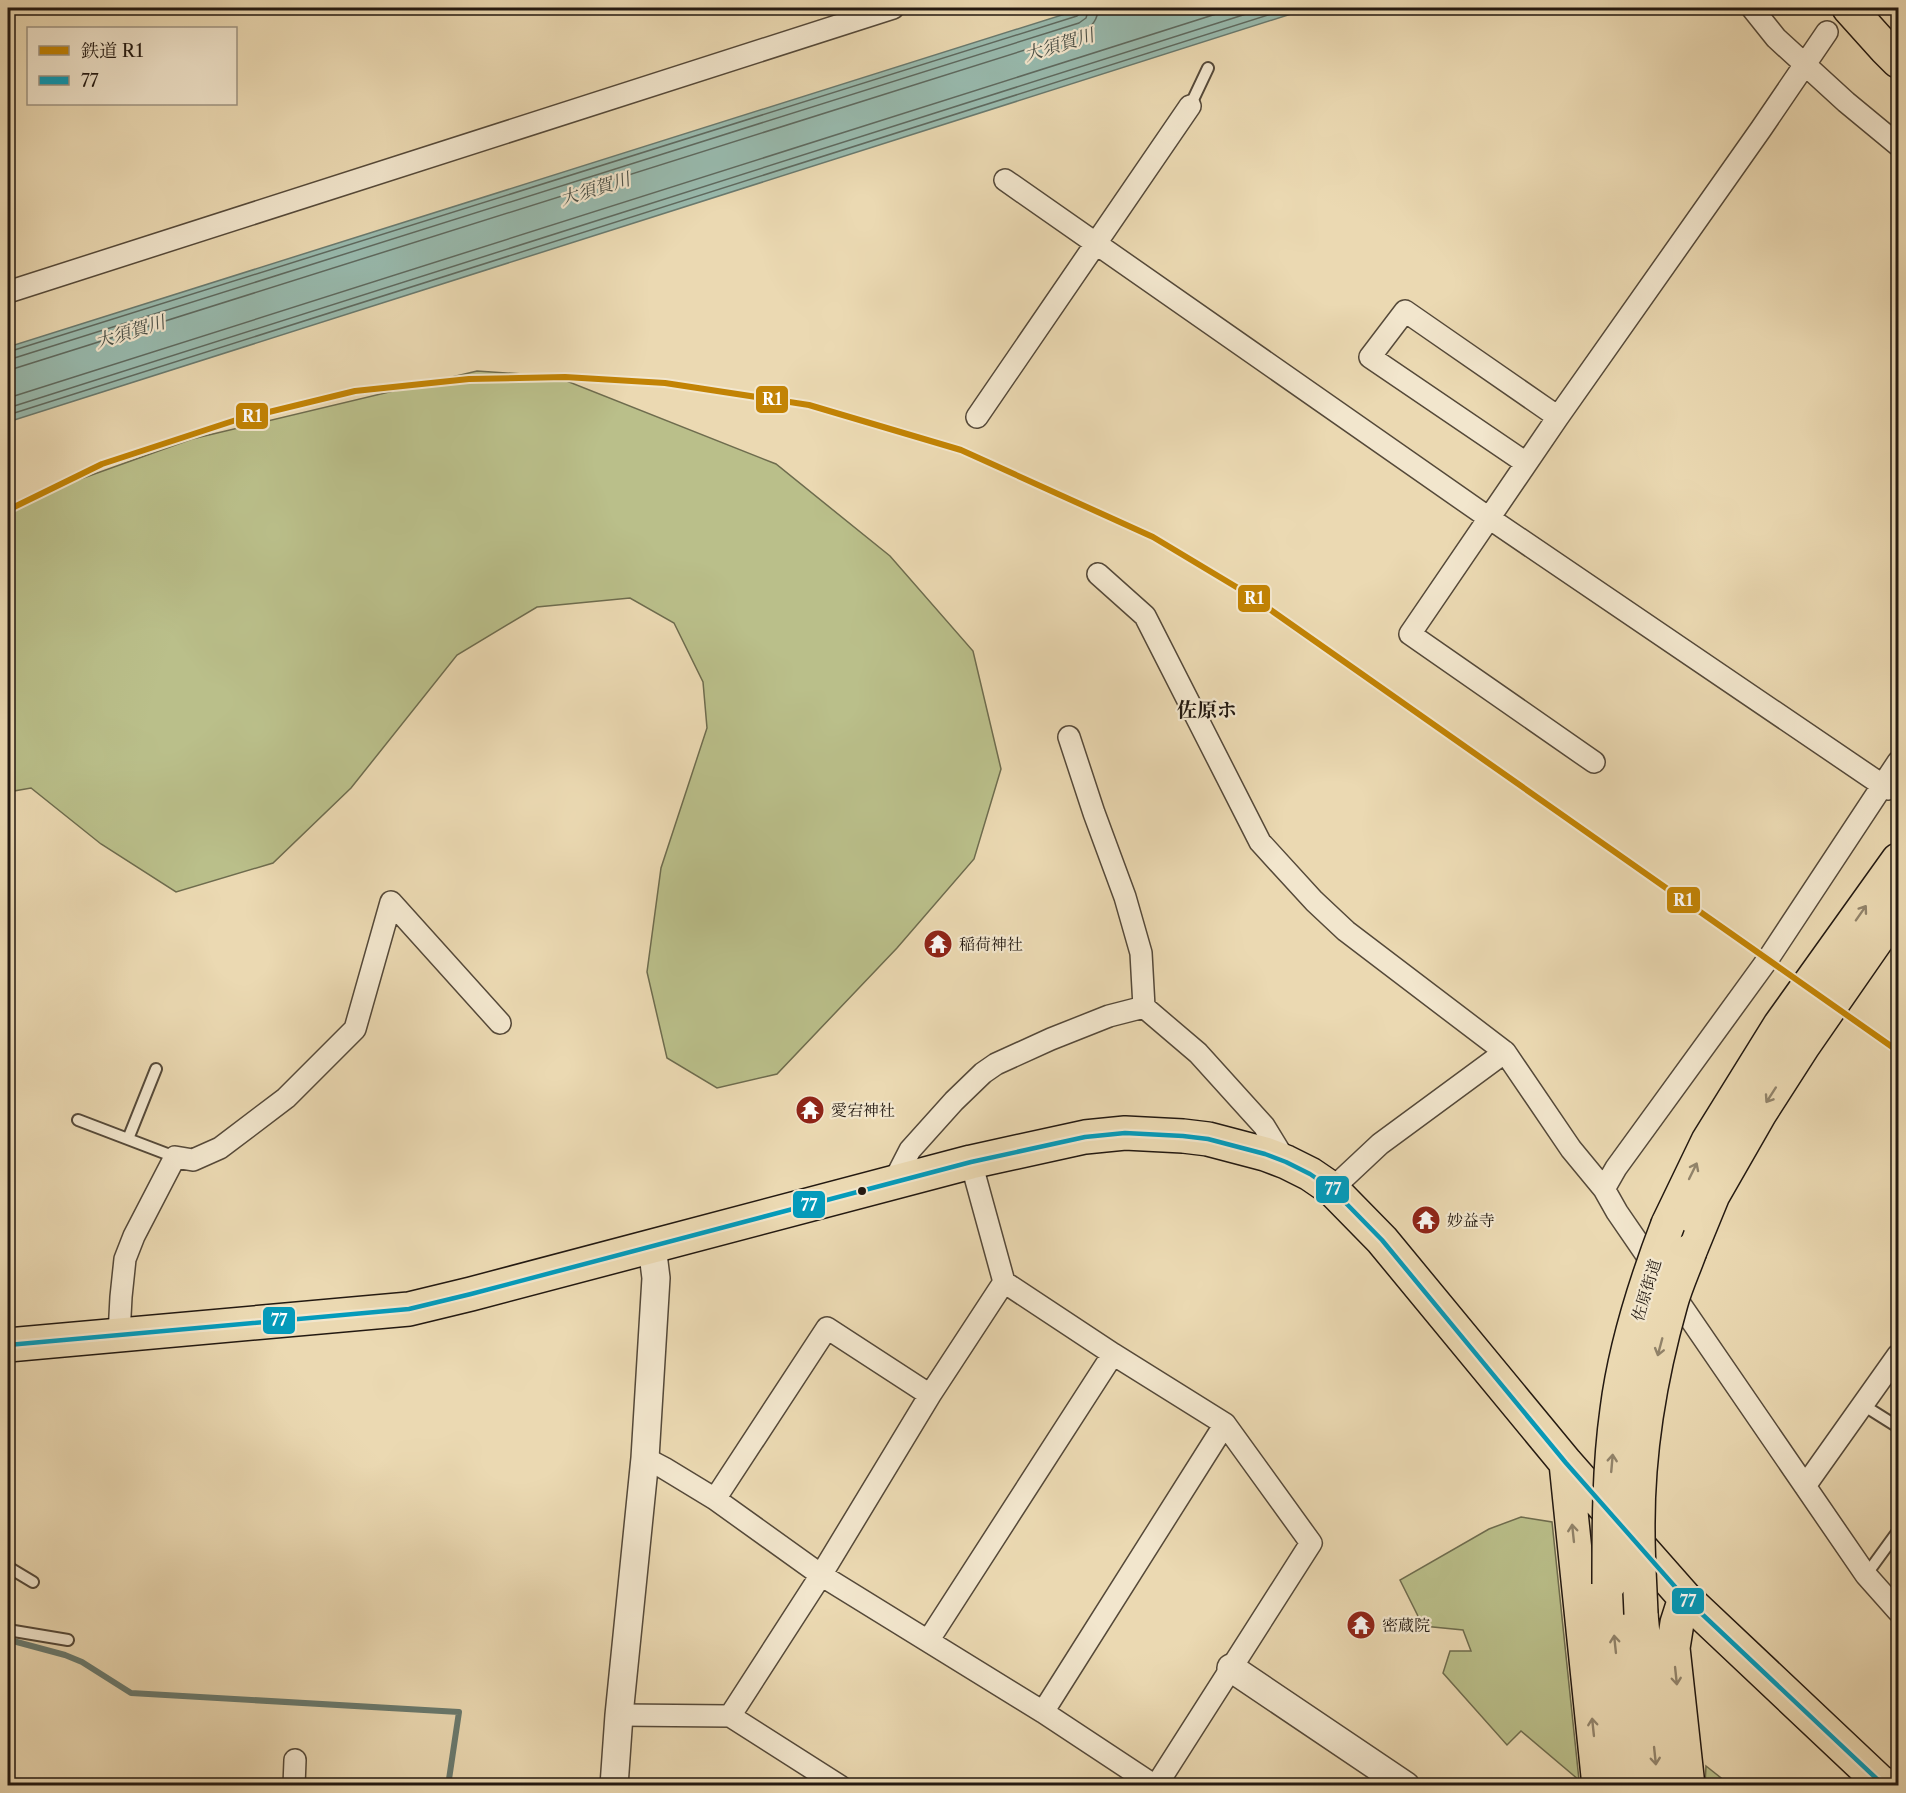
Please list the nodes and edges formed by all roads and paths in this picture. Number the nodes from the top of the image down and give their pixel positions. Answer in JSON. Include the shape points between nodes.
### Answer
{"nodes":[{"id":1,"x":893,"y":8,"type":"edge"},
{"id":2,"x":1752,"y":8,"type":"edge"},
{"id":3,"x":1849,"y":8,"type":"edge"},
{"id":4,"x":1827,"y":32,"type":"dead end"},
{"id":5,"x":1899,"y":61,"type":"edge"},
{"id":6,"x":1804,"y":64,"type":"junction"},
{"id":7,"x":1208,"y":68,"type":"dead end"},
{"id":8,"x":1190,"y":106,"type":"joint"},
{"id":9,"x":1899,"y":145,"type":"edge"},
{"id":10,"x":1005,"y":180,"type":"dead end"},
{"id":11,"x":1096,"y":244,"type":"junction"},
{"id":12,"x":8,"y":292,"type":"edge"},
{"id":13,"x":977,"y":417,"type":"dead end"},
{"id":14,"x":1558,"y":417,"type":"junction"},
{"id":15,"x":1526,"y":463,"type":"junction"},
{"id":16,"x":1489,"y":518,"type":"junction"},
{"id":17,"x":1098,"y":574,"type":"dead end"},
{"id":18,"x":1069,"y":736,"type":"dead end"},
{"id":19,"x":1594,"y":762,"type":"dead end"},
{"id":20,"x":1899,"y":762,"type":"edge"},
{"id":21,"x":1885,"y":787,"type":"junction"},
{"id":22,"x":1897,"y":861,"type":"edge"},
{"id":23,"x":1899,"y":909,"type":"edge"},
{"id":24,"x":1838,"y":970,"type":"junction"},
{"id":25,"x":1144,"y":1007,"type":"junction"},
{"id":26,"x":500,"y":1023,"type":"dead end"},
{"id":27,"x":1792,"y":1036,"type":"junction"},
{"id":28,"x":1505,"y":1052,"type":"junction"},
{"id":29,"x":156,"y":1069,"type":"dead end"},
{"id":30,"x":78,"y":1120,"type":"dead end"},
{"id":31,"x":128,"y":1139,"type":"junction"},
{"id":32,"x":175,"y":1157,"type":"junction"},
{"id":33,"x":971,"y":1162,"type":"junction"},
{"id":34,"x":1286,"y":1162,"type":"junction"},
{"id":35,"x":893,"y":1183,"type":"junction"},
{"id":36,"x":1332,"y":1189,"type":"junction"},
{"id":37,"x":1604,"y":1189,"type":"junction"},
{"id":38,"x":652,"y":1246,"type":"junction"},
{"id":39,"x":1004,"y":1282,"type":"junction"},
{"id":40,"x":119,"y":1335,"type":"junction"},
{"id":41,"x":8,"y":1345,"type":"edge"},
{"id":42,"x":1113,"y":1354,"type":"junction"},
{"id":43,"x":1896,"y":1364,"type":"edge"},
{"id":44,"x":930,"y":1395,"type":"junction"},
{"id":45,"x":1863,"y":1405,"type":"junction"},
{"id":46,"x":1225,"y":1424,"type":"junction"},
{"id":47,"x":1899,"y":1427,"type":"edge"},
{"id":48,"x":645,"y":1458,"type":"junction"},
{"id":49,"x":1566,"y":1463,"type":"junction"},
{"id":50,"x":1805,"y":1486,"type":"junction"},
{"id":51,"x":715,"y":1499,"type":"junction"},
{"id":52,"x":1899,"y":1531,"type":"edge"},
{"id":53,"x":8,"y":1567,"type":"edge"},
{"id":54,"x":821,"y":1575,"type":"junction"},
{"id":55,"x":1866,"y":1575,"type":"junction"},
{"id":56,"x":33,"y":1582,"type":"dead end"},
{"id":57,"x":1685,"y":1598,"type":"junction"},
{"id":58,"x":1899,"y":1611,"type":"edge"},
{"id":59,"x":8,"y":1630,"type":"edge"},
{"id":60,"x":68,"y":1640,"type":"dead end"},
{"id":61,"x":928,"y":1641,"type":"junction"},
{"id":62,"x":1231,"y":1668,"type":"junction"},
{"id":63,"x":1043,"y":1712,"type":"junction"},
{"id":64,"x":619,"y":1715,"type":"junction"},
{"id":65,"x":730,"y":1716,"type":"junction"},
{"id":66,"x":296,"y":1760,"type":"dead end"},
{"id":67,"x":294,"y":1785,"type":"edge"},
{"id":68,"x":615,"y":1785,"type":"edge"},
{"id":69,"x":840,"y":1785,"type":"edge"},
{"id":70,"x":1156,"y":1785,"type":"edge"},
{"id":71,"x":1406,"y":1785,"type":"edge"},
{"id":72,"x":1599,"y":1785,"type":"edge"},
{"id":73,"x":1629,"y":1785,"type":"edge"},
{"id":74,"x":1658,"y":1785,"type":"edge"},
{"id":75,"x":1688,"y":1785,"type":"edge"},
{"id":76,"x":1887,"y":1785,"type":"edge"}],
"edges":[{"from":1,"to":12,"type":"street"},
{"from":2,"to":6,"type":"street"},
{"from":3,"to":5,"type":"highway"},
{"from":4,"to":6,"type":"street"},
{"from":6,"to":9,"type":"street"},
{"from":6,"to":14,"type":"street"},
{"from":7,"to":8,"type":"lane"},
{"from":8,"to":11,"type":"street"},
{"from":10,"to":11,"type":"street"},
{"from":11,"to":13,"type":"street"},
{"from":11,"to":16,"type":"street"},
{"from":14,"to":15,"type":"street"},
{"from":14,"to":15,"type":"street","via":[[1405,310],[1370,357]]},
{"from":15,"to":16,"type":"street"},
{"from":16,"to":19,"type":"street","via":[[1410,634]]},
{"from":16,"to":21,"type":"street"},
{"from":17,"to":28,"type":"street","via":[[1144,616],[1260,842],[1346,931]]},
{"from":18,"to":25,"type":"street","via":[[1141,953]]},
{"from":20,"to":21,"type":"street"},
{"from":21,"to":37,"type":"street"},
{"from":24,"to":22,"type":"highway","name":"佐原街道","one_way":true},
{"from":23,"to":24,"type":"highway","name":"佐原街道"},
{"from":24,"to":27,"type":"highway","name":"佐原街道"},
{"from":25,"to":34,"type":"street","via":[[1198,1053],[1264,1126]]},
{"from":25,"to":35,"type":"street","via":[[1051,1039],[983,1073],[910,1150]]},
{"from":26,"to":32,"type":"street","via":[[391,902],[354,1029],[286,1098],[220,1148],[193,1160]]},
{"from":73,"to":27,"type":"highway","name":"佐原街道","one_way":true,"bridge":true,"via":[[1609,1584],[1611,1471],[1617,1408],[1632,1338],[1647,1279],[1668,1224],[1708,1141]]},
{"from":27,"to":74,"type":"highway","name":"佐原街道","one_way":true,"bridge":true,"via":[[1760,1113],[1713,1195],[1690,1251],[1672,1300],[1646,1415],[1638,1531],[1641,1614]]},
{"from":28,"to":36,"type":"street","via":[[1380,1144]]},
{"from":28,"to":37,"type":"street","via":[[1571,1149]]},
{"from":29,"to":31,"type":"lane"},
{"from":30,"to":31,"type":"lane"},
{"from":31,"to":32,"type":"lane"},
{"from":32,"to":40,"type":"street","via":[[125,1259]]},
{"from":33,"to":34,"type":"highway","via":[[1085,1137],[1125,1133],[1208,1139]]},
{"from":33,"to":35,"type":"highway"},
{"from":33,"to":39,"type":"street"},
{"from":34,"to":36,"type":"highway"},
{"from":35,"to":38,"type":"highway"},
{"from":36,"to":49,"type":"highway","via":[[1382,1240]]},
{"from":37,"to":50,"type":"street"},
{"from":38,"to":40,"type":"highway","via":[[409,1309]]},
{"from":38,"to":48,"type":"street","via":[[656,1278]]},
{"from":39,"to":42,"type":"street"},
{"from":39,"to":44,"type":"street"},
{"from":40,"to":41,"type":"highway"},
{"from":42,"to":46,"type":"street"},
{"from":42,"to":61,"type":"street"},
{"from":43,"to":45,"type":"street"},
{"from":44,"to":51,"type":"street","via":[[827,1328]]},
{"from":44,"to":54,"type":"street"},
{"from":45,"to":47,"type":"lane"},
{"from":45,"to":50,"type":"street"},
{"from":46,"to":62,"type":"street","via":[[1311,1543]]},
{"from":46,"to":63,"type":"street"},
{"from":48,"to":51,"type":"street"},
{"from":48,"to":64,"type":"street"},
{"from":49,"to":57,"type":"highway"},
{"from":72,"to":49,"type":"highway","one_way":true},
{"from":50,"to":55,"type":"street"},
{"from":51,"to":54,"type":"street"},
{"from":52,"to":55,"type":"lane"},
{"from":53,"to":56,"type":"lane"},
{"from":54,"to":61,"type":"street"},
{"from":54,"to":65,"type":"street"},
{"from":55,"to":58,"type":"street"},
{"from":57,"to":75,"type":"highway","one_way":true,"via":[[1673,1648]]},
{"from":57,"to":76,"type":"highway"},
{"from":59,"to":60,"type":"lane"},
{"from":61,"to":63,"type":"street"},
{"from":62,"to":70,"type":"street"},
{"from":62,"to":71,"type":"street"},
{"from":63,"to":70,"type":"street"},
{"from":64,"to":65,"type":"street"},
{"from":64,"to":68,"type":"street"},
{"from":65,"to":69,"type":"street"},
{"from":66,"to":67,"type":"street"}]}
